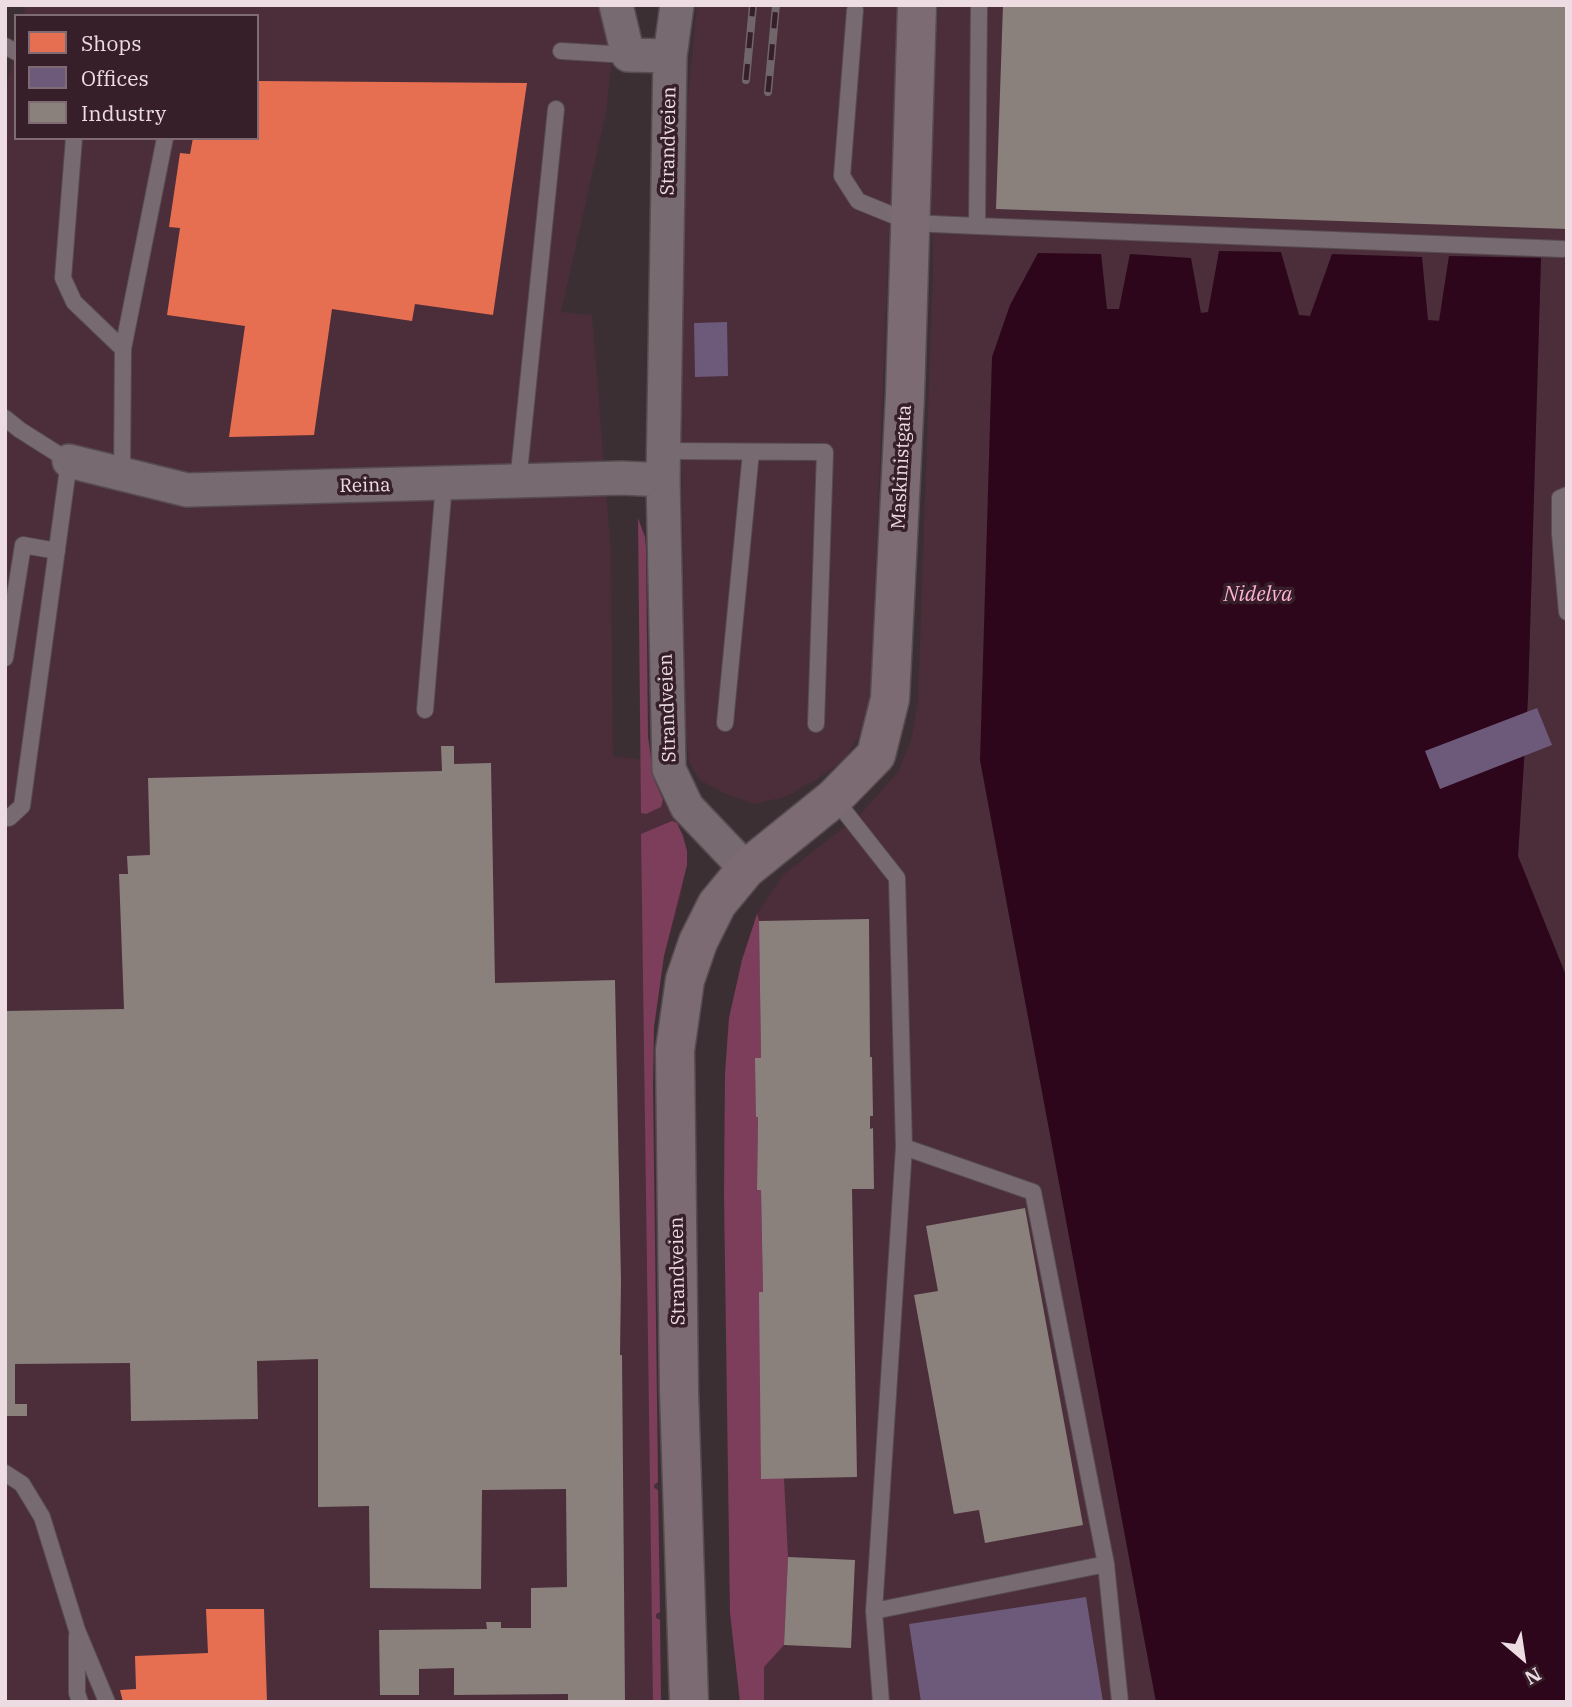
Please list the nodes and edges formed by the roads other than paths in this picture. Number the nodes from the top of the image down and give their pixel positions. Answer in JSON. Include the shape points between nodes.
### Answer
{"nodes":[{"id":1,"x":616,"y":5,"type":"edge"},
{"id":2,"x":677,"y":5,"type":"edge"},
{"id":3,"x":917,"y":5,"type":"edge"},
{"id":4,"x":979,"y":5,"type":"edge"},
{"id":5,"x":856,"y":10,"type":"dead end"},
{"id":6,"x":561,"y":51,"type":"dead end"},
{"id":7,"x":628,"y":55,"type":"junction"},
{"id":8,"x":670,"y":57,"type":"junction"},
{"id":9,"x":556,"y":108,"type":"dead end"},
{"id":10,"x":74,"y":140,"type":"edge"},
{"id":11,"x":165,"y":140,"type":"edge"},
{"id":12,"x":912,"y":223,"type":"junction"},
{"id":13,"x":977,"y":226,"type":"junction"},
{"id":14,"x":1563,"y":249,"type":"dead end"},
{"id":15,"x":123,"y":349,"type":"junction"},
{"id":16,"x":5,"y":418,"type":"edge"},
{"id":17,"x":751,"y":452,"type":"junction"},
{"id":18,"x":69,"y":461,"type":"junction"},
{"id":19,"x":664,"y":466,"type":"junction"},
{"id":20,"x":122,"y":474,"type":"junction"},
{"id":21,"x":518,"y":482,"type":"junction"},
{"id":22,"x":444,"y":484,"type":"junction"},
{"id":23,"x":1567,"y":495,"type":"edge"},
{"id":24,"x":57,"y":551,"type":"junction"},
{"id":25,"x":1567,"y":612,"type":"edge"},
{"id":26,"x":5,"y":658,"type":"edge"},
{"id":27,"x":425,"y":710,"type":"dead end"},
{"id":28,"x":725,"y":723,"type":"dead end"},
{"id":29,"x":816,"y":724,"type":"dead end"},
{"id":30,"x":834,"y":798,"type":"junction"},
{"id":31,"x":5,"y":818,"type":"edge"},
{"id":32,"x":746,"y":869,"type":"junction"},
{"id":33,"x":904,"y":1147,"type":"junction"},
{"id":34,"x":5,"y":1473,"type":"edge"},
{"id":35,"x":1106,"y":1564,"type":"junction"},
{"id":36,"x":874,"y":1611,"type":"junction"},
{"id":37,"x":77,"y":1630,"type":"junction"},
{"id":38,"x":80,"y":1702,"type":"edge"},
{"id":39,"x":107,"y":1702,"type":"edge"},
{"id":40,"x":689,"y":1702,"type":"edge"},
{"id":41,"x":881,"y":1702,"type":"edge"},
{"id":42,"x":1120,"y":1702,"type":"edge"}],
"edges":[{"from":1,"to":7,"type":"street"},
{"from":2,"to":8,"type":"street","name":"Strandveien"},
{"from":3,"to":12,"type":"main road","name":"Maskinistgata"},
{"from":4,"to":13,"type":"lane"},
{"from":5,"to":12,"type":"lane","via":[[842,176],[858,201]]},
{"from":6,"to":7,"type":"lane"},
{"from":7,"to":8,"type":"street"},
{"from":8,"to":19,"type":"street","name":"Strandveien"},
{"from":9,"to":21,"type":"lane"},
{"from":10,"to":15,"type":"lane","via":[[63,278],[74,302]]},
{"from":11,"to":15,"type":"lane"},
{"from":12,"to":13,"type":"lane"},
{"from":12,"to":30,"type":"main road","name":"Maskinistgata","via":[[890,699],[876,755]]},
{"from":13,"to":14,"type":"lane"},
{"from":15,"to":20,"type":"lane"},
{"from":16,"to":18,"type":"lane"},
{"from":17,"to":19,"type":"lane"},
{"from":17,"to":28,"type":"lane"},
{"from":17,"to":29,"type":"lane","via":[[825,452]]},
{"from":18,"to":20,"type":"street","name":"Reina"},
{"from":18,"to":24,"type":"lane"},
{"from":19,"to":21,"type":"street","name":"Reina","via":[[622,478]]},
{"from":19,"to":32,"type":"street","name":"Strandveien","via":[[668,769],[687,807]]},
{"from":20,"to":22,"type":"street","name":"Reina","via":[[187,489]]},
{"from":21,"to":22,"type":"street","name":"Reina"},
{"from":22,"to":27,"type":"lane"},
{"from":23,"to":25,"type":"lane","via":[[1560,498]]},
{"from":24,"to":26,"type":"lane","via":[[23,545]]},
{"from":24,"to":31,"type":"lane","via":[[22,806]]},
{"from":30,"to":32,"type":"main road","name":"Maskinistgata"},
{"from":30,"to":33,"type":"lane","via":[[897,878]]},
{"from":32,"to":40,"type":"main road","name":"Strandveien","via":[[717,904],[698,942],[685,980],[675,1049]]},
{"from":33,"to":35,"type":"lane","via":[[1033,1192]]},
{"from":33,"to":36,"type":"lane"},
{"from":34,"to":37,"type":"lane","via":[[22,1484],[43,1517]]},
{"from":35,"to":36,"type":"lane"},
{"from":35,"to":42,"type":"lane"},
{"from":36,"to":41,"type":"lane"},
{"from":37,"to":38,"type":"lane"},
{"from":37,"to":39,"type":"lane"}]}
